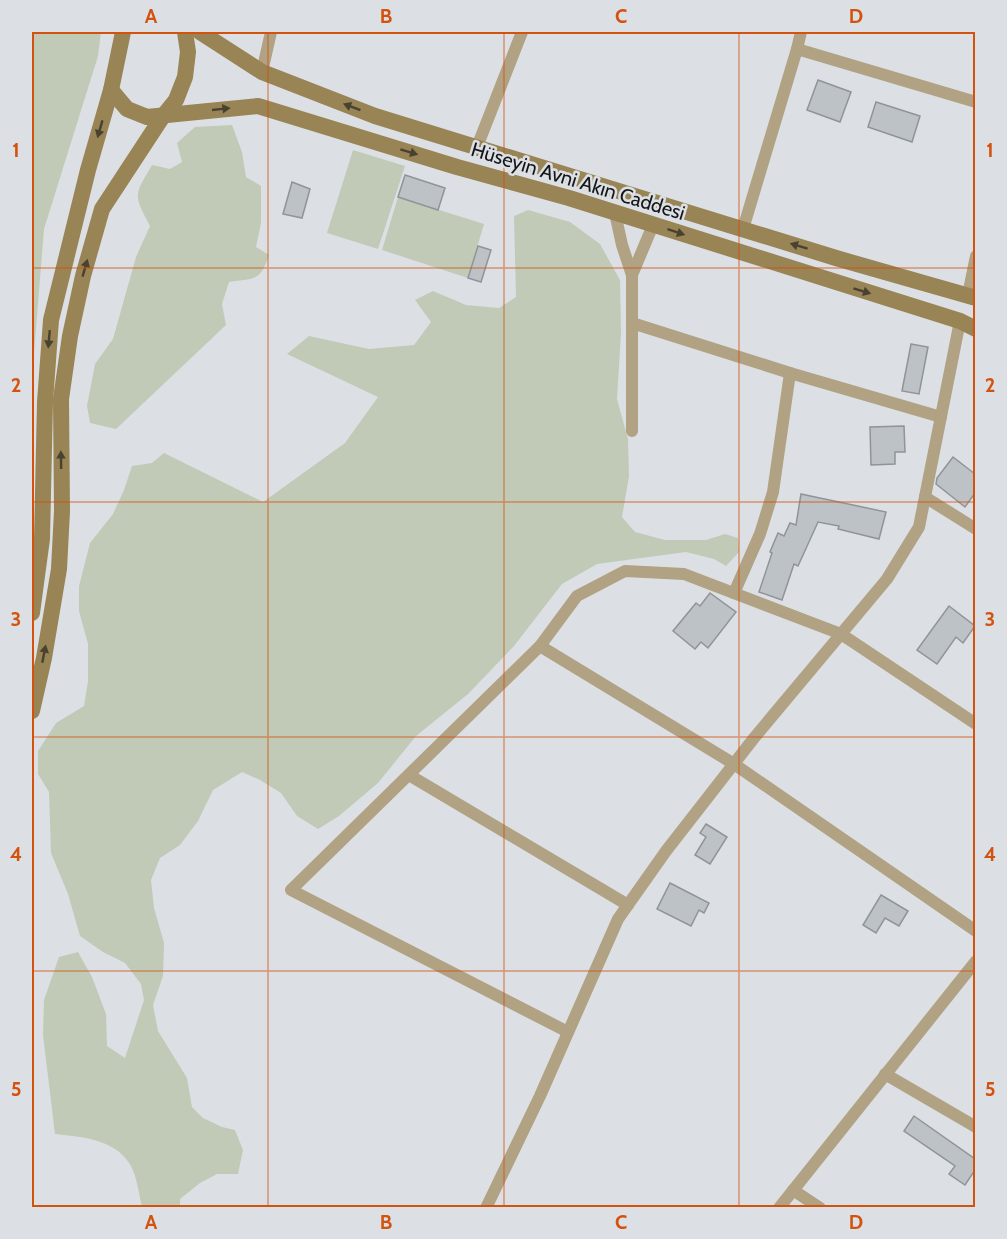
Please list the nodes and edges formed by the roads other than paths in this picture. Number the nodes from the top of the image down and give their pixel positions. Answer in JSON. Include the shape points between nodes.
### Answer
{"nodes":[{"id":1,"x":123,"y":32,"type":"edge"},
{"id":2,"x":185,"y":32,"type":"edge"},
{"id":3,"x":200,"y":32,"type":"edge"},
{"id":4,"x":271,"y":32,"type":"edge"},
{"id":5,"x":522,"y":32,"type":"edge"},
{"id":6,"x":801,"y":32,"type":"edge"},
{"id":7,"x":797,"y":49,"type":"junction"},
{"id":8,"x":262,"y":72,"type":"junction"},
{"id":9,"x":111,"y":90,"type":"junction"},
{"id":10,"x":975,"y":102,"type":"edge"},
{"id":11,"x":163,"y":116,"type":"junction"},
{"id":12,"x":477,"y":147,"type":"junction"},
{"id":13,"x":615,"y":213,"type":"junction"},
{"id":14,"x":653,"y":225,"type":"junction"},
{"id":15,"x":743,"y":229,"type":"junction"},
{"id":16,"x":975,"y":256,"type":"edge"},
{"id":17,"x":632,"y":274,"type":"junction"},
{"id":18,"x":972,"y":297,"type":"edge"},
{"id":19,"x":960,"y":321,"type":"junction"},
{"id":20,"x":632,"y":323,"type":"junction"},
{"id":21,"x":975,"y":329,"type":"edge"},
{"id":22,"x":790,"y":373,"type":"junction"},
{"id":23,"x":941,"y":417,"type":"junction"},
{"id":24,"x":632,"y":430,"type":"dead end"},
{"id":25,"x":925,"y":497,"type":"junction"},
{"id":26,"x":975,"y":529,"type":"edge"},
{"id":27,"x":734,"y":593,"type":"junction"},
{"id":28,"x":32,"y":613,"type":"edge"},
{"id":29,"x":841,"y":634,"type":"junction"},
{"id":30,"x":540,"y":646,"type":"junction"},
{"id":31,"x":32,"y":711,"type":"edge"},
{"id":32,"x":975,"y":724,"type":"edge"},
{"id":33,"x":734,"y":764,"type":"junction"},
{"id":34,"x":408,"y":775,"type":"junction"},
{"id":35,"x":628,"y":905,"type":"junction"},
{"id":36,"x":975,"y":931,"type":"edge"},
{"id":37,"x":975,"y":961,"type":"edge"},
{"id":38,"x":568,"y":1032,"type":"junction"},
{"id":39,"x":885,"y":1074,"type":"junction"},
{"id":40,"x":975,"y":1127,"type":"edge"},
{"id":41,"x":793,"y":1190,"type":"junction"},
{"id":42,"x":486,"y":1208,"type":"edge"},
{"id":43,"x":779,"y":1208,"type":"edge"},
{"id":44,"x":820,"y":1208,"type":"edge"}],
"edges":[{"from":1,"to":9,"type":"main road"},
{"from":2,"to":11,"type":"main road","via":[[185,77],[176,100]]},
{"from":3,"to":8,"type":"main road","name":"Hüseyin Avni Akın Caddesi"},
{"from":4,"to":8,"type":"street"},
{"from":5,"to":12,"type":"street"},
{"from":6,"to":7,"type":"street"},
{"from":7,"to":10,"type":"street"},
{"from":7,"to":15,"type":"street"},
{"from":12,"to":8,"type":"main road","name":"Hüseyin Avni Akın Caddesi","one_way":true,"via":[[375,116]]},
{"from":9,"to":11,"type":"main road","name":"Hüseyin Avni Akın Caddesi","via":[[127,109],[147,117]]},
{"from":9,"to":28,"type":"main road","one_way":true,"via":[[51,320],[42,539]]},
{"from":11,"to":13,"type":"main road","name":"Hüseyin Avni Akın Caddesi","one_way":true,"via":[[258,106]]},
{"from":31,"to":11,"type":"main road","one_way":true,"via":[[59,569],[61,399],[83,276],[102,209]]},
{"from":12,"to":15,"type":"main road","name":"Hüseyin Avni Akın Caddesi"},
{"from":13,"to":14,"type":"main road","name":"Hüseyin Avni Akın Caddesi"},
{"from":13,"to":17,"type":"street"},
{"from":14,"to":17,"type":"street"},
{"from":14,"to":19,"type":"main road","name":"Hüseyin Avni Akın Caddesi","one_way":true},
{"from":18,"to":15,"type":"main road","name":"Hüseyin Avni Akın Caddesi","one_way":true},
{"from":16,"to":18,"type":"street"},
{"from":17,"to":20,"type":"street"},
{"from":19,"to":21,"type":"main road","name":"Hüseyin Avni Akın Caddesi"},
{"from":19,"to":23,"type":"street"},
{"from":20,"to":22,"type":"street"},
{"from":20,"to":24,"type":"street"},
{"from":22,"to":23,"type":"street"},
{"from":22,"to":27,"type":"street","via":[[773,492],[760,534]]},
{"from":23,"to":25,"type":"street"},
{"from":25,"to":26,"type":"street"},
{"from":25,"to":29,"type":"street","via":[[919,527],[887,579]]},
{"from":27,"to":29,"type":"street"},
{"from":27,"to":30,"type":"street","via":[[684,574],[625,571],[577,596]]},
{"from":29,"to":32,"type":"street"},
{"from":29,"to":33,"type":"street"},
{"from":30,"to":33,"type":"street"},
{"from":30,"to":34,"type":"street"},
{"from":33,"to":35,"type":"street"},
{"from":33,"to":36,"type":"street"},
{"from":34,"to":35,"type":"street"},
{"from":34,"to":38,"type":"street","via":[[291,890]]},
{"from":35,"to":38,"type":"street","via":[[618,919]]},
{"from":37,"to":39,"type":"street"},
{"from":38,"to":42,"type":"street"},
{"from":39,"to":40,"type":"street"},
{"from":39,"to":41,"type":"street"},
{"from":41,"to":43,"type":"street"},
{"from":41,"to":44,"type":"street"}]}
